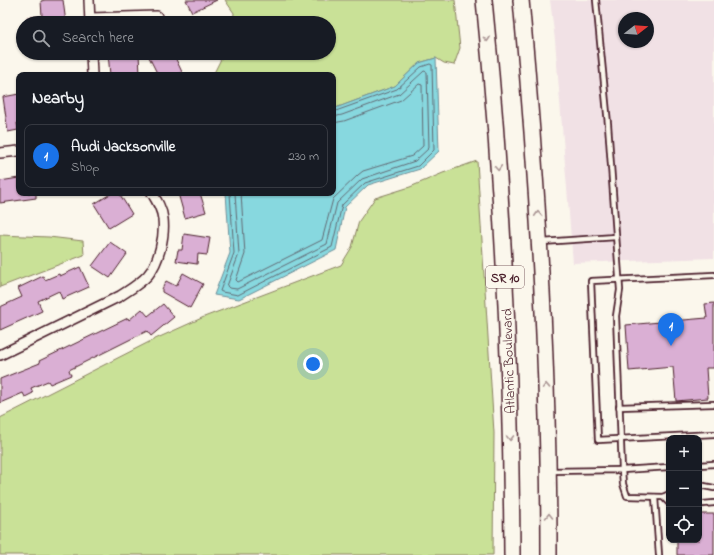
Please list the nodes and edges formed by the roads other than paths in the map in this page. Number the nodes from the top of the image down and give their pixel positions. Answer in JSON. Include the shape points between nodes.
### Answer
{"nodes":[{"id":1,"x":89,"y":0,"type":"edge"},
{"id":2,"x":484,"y":0,"type":"edge"},
{"id":3,"x":521,"y":0,"type":"edge"},
{"id":4,"x":596,"y":0,"type":"edge"},
{"id":5,"x":90,"y":16,"type":"edge"},
{"id":6,"x":91,"y":60,"type":"edge"},
{"id":7,"x":92,"y":72,"type":"edge"},
{"id":8,"x":16,"y":151,"type":"edge"},
{"id":9,"x":0,"y":153,"type":"edge"},
{"id":10,"x":154,"y":196,"type":"edge"},
{"id":11,"x":616,"y":237,"type":"junction"},
{"id":12,"x":540,"y":242,"type":"junction"},
{"id":13,"x":714,"y":276,"type":"edge"},
{"id":14,"x":619,"y":279,"type":"junction"},
{"id":15,"x":0,"y":355,"type":"edge"},
{"id":16,"x":714,"y":404,"type":"edge"},
{"id":17,"x":619,"y":407,"type":"junction"},
{"id":18,"x":714,"y":434,"type":"edge"},
{"id":19,"x":620,"y":438,"type":"junction"},
{"id":20,"x":714,"y":464,"type":"edge"},
{"id":21,"x":702,"y":465,"type":"edge"},
{"id":22,"x":666,"y":467,"type":"edge"},
{"id":23,"x":622,"y":470,"type":"junction"},
{"id":24,"x":548,"y":471,"type":"junction"},
{"id":25,"x":702,"y":486,"type":"edge"},
{"id":26,"x":714,"y":488,"type":"edge"},
{"id":27,"x":666,"y":496,"type":"edge"},
{"id":28,"x":655,"y":497,"type":"junction"},
{"id":29,"x":663,"y":497,"type":"junction"},
{"id":30,"x":666,"y":500,"type":"edge"},
{"id":31,"x":714,"y":503,"type":"edge"},
{"id":32,"x":703,"y":504,"type":"dead end"},
{"id":33,"x":512,"y":555,"type":"edge"},
{"id":34,"x":548,"y":555,"type":"edge"},
{"id":35,"x":659,"y":555,"type":"edge"}],
"edges":[{"from":1,"to":5,"type":"street"},
{"from":2,"to":33,"type":"highway","name":"Atlantic Boulevard","number":"SR 10","one_way":true,"via":[[494,107],[506,302]]},
{"from":12,"to":3,"type":"highway","number":"SR 10","one_way":true},
{"from":4,"to":11,"type":"lane"},
{"from":6,"to":7,"type":"street"},
{"from":8,"to":9,"type":"street"},
{"from":10,"to":15,"type":"street","via":[[160,206],[164,230],[160,251],[148,275],[127,291]]},
{"from":11,"to":12,"type":"lane"},
{"from":11,"to":14,"type":"lane"},
{"from":24,"to":12,"type":"highway","number":"SR 10","one_way":true},
{"from":13,"to":14,"type":"lane"},
{"from":14,"to":17,"type":"lane","via":[[616,316]]},
{"from":14,"to":19,"type":"lane","via":[[591,281],[598,440]]},
{"from":16,"to":17,"type":"lane"},
{"from":17,"to":19,"type":"lane"},
{"from":18,"to":19,"type":"lane"},
{"from":19,"to":23,"type":"lane"},
{"from":20,"to":21,"type":"lane"},
{"from":22,"to":23,"type":"lane"},
{"from":23,"to":24,"type":"lane"},
{"from":23,"to":28,"type":"lane","via":[[627,496]]},
{"from":34,"to":24,"type":"highway","number":"SR 10","one_way":true},
{"from":25,"to":26,"type":"lane"},
{"from":27,"to":29,"type":"lane"},
{"from":28,"to":29,"type":"lane"},
{"from":28,"to":35,"type":"lane"},
{"from":29,"to":30,"type":"lane"},
{"from":31,"to":32,"type":"lane"}]}
